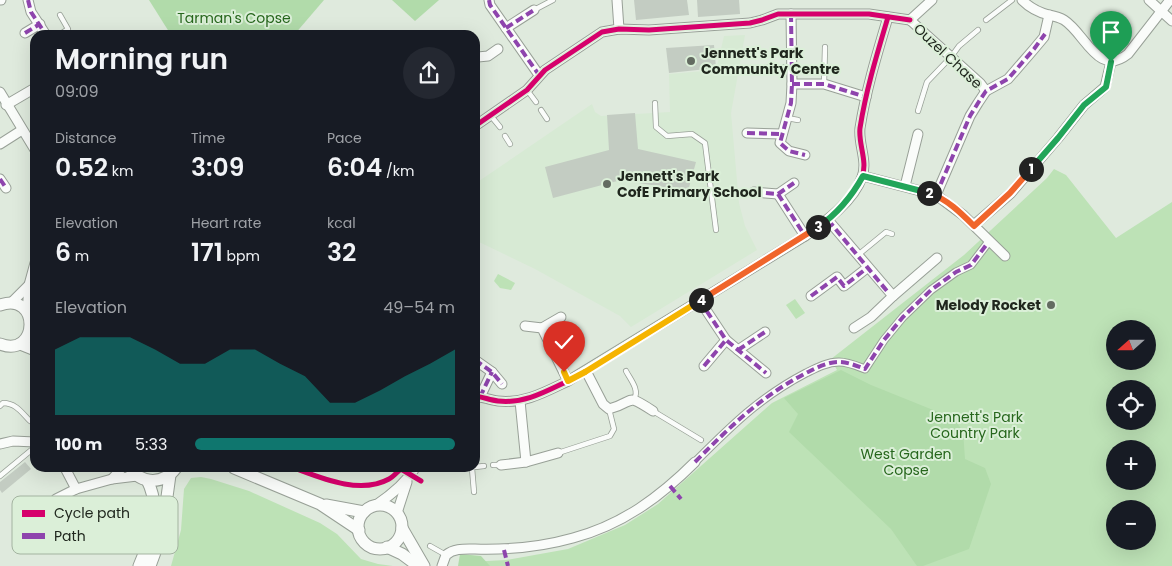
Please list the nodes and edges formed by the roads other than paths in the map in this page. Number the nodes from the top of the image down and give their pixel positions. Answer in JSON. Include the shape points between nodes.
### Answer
{"nodes":[{"id":1,"x":28,"y":0,"type":"edge"},
{"id":2,"x":489,"y":0,"type":"edge"},
{"id":3,"x":553,"y":0,"type":"edge"},
{"id":4,"x":617,"y":0,"type":"edge"},
{"id":5,"x":932,"y":0,"type":"edge"},
{"id":6,"x":1012,"y":0,"type":"edge"},
{"id":7,"x":1022,"y":0,"type":"edge"},
{"id":8,"x":1149,"y":0,"type":"edge"},
{"id":9,"x":1170,"y":0,"type":"edge"},
{"id":10,"x":534,"y":10,"type":"joint"},
{"id":11,"x":1162,"y":10,"type":"junction"},
{"id":12,"x":791,"y":14,"type":"junction"},
{"id":13,"x":60,"y":15,"type":"dead end"},
{"id":14,"x":1050,"y":15,"type":"junction"},
{"id":15,"x":888,"y":17,"type":"junction"},
{"id":16,"x":910,"y":20,"type":"junction"},
{"id":17,"x":986,"y":20,"type":"dead end"},
{"id":18,"x":1172,"y":21,"type":"edge"},
{"id":19,"x":40,"y":24,"type":"junction"},
{"id":20,"x":506,"y":28,"type":"junction"},
{"id":21,"x":619,"y":29,"type":"junction"},
{"id":22,"x":43,"y":30,"type":"edge"},
{"id":23,"x":66,"y":30,"type":"edge"},
{"id":24,"x":978,"y":30,"type":"dead end"},
{"id":25,"x":25,"y":33,"type":"dead end"},
{"id":26,"x":825,"y":47,"type":"dead end"},
{"id":27,"x":498,"y":49,"type":"dead end"},
{"id":28,"x":951,"y":56,"type":"junction"},
{"id":29,"x":480,"y":57,"type":"edge"},
{"id":30,"x":1111,"y":62,"type":"junction"},
{"id":31,"x":753,"y":68,"type":"dead end"},
{"id":32,"x":792,"y":68,"type":"junction"},
{"id":33,"x":539,"y":75,"type":"junction"},
{"id":34,"x":792,"y":84,"type":"junction"},
{"id":35,"x":824,"y":84,"type":"junction"},
{"id":36,"x":527,"y":90,"type":"junction"},
{"id":37,"x":30,"y":91,"type":"edge"},
{"id":38,"x":986,"y":91,"type":"junction"},
{"id":39,"x":0,"y":92,"type":"edge"},
{"id":40,"x":866,"y":97,"type":"junction"},
{"id":41,"x":536,"y":102,"type":"dead end"},
{"id":42,"x":655,"y":103,"type":"dead end"},
{"id":43,"x":6,"y":105,"type":"junction"},
{"id":44,"x":541,"y":110,"type":"dead end"},
{"id":45,"x":918,"y":111,"type":"dead end"},
{"id":46,"x":491,"y":116,"type":"junction"},
{"id":47,"x":787,"y":118,"type":"junction"},
{"id":48,"x":547,"y":119,"type":"dead end"},
{"id":49,"x":798,"y":120,"type":"dead end"},
{"id":50,"x":480,"y":123,"type":"edge"},
{"id":51,"x":500,"y":127,"type":"dead end"},
{"id":52,"x":22,"y":130,"type":"junction"},
{"id":53,"x":747,"y":133,"type":"dead end"},
{"id":54,"x":782,"y":134,"type":"junction"},
{"id":55,"x":918,"y":134,"type":"dead end"},
{"id":56,"x":505,"y":136,"type":"dead end"},
{"id":57,"x":30,"y":142,"type":"edge"},
{"id":58,"x":0,"y":144,"type":"edge"},
{"id":59,"x":510,"y":144,"type":"dead end"},
{"id":60,"x":805,"y":155,"type":"dead end"},
{"id":61,"x":863,"y":176,"type":"junction"},
{"id":62,"x":0,"y":179,"type":"edge"},
{"id":63,"x":794,"y":184,"type":"dead end"},
{"id":64,"x":906,"y":186,"type":"junction"},
{"id":65,"x":6,"y":188,"type":"dead end"},
{"id":66,"x":754,"y":192,"type":"dead end"},
{"id":67,"x":778,"y":194,"type":"junction"},
{"id":68,"x":936,"y":195,"type":"junction"},
{"id":69,"x":828,"y":220,"type":"junction"},
{"id":70,"x":974,"y":226,"type":"junction"},
{"id":71,"x":716,"y":230,"type":"dead end"},
{"id":72,"x":892,"y":234,"type":"dead end"},
{"id":73,"x":805,"y":236,"type":"junction"},
{"id":74,"x":988,"y":244,"type":"dead end"},
{"id":75,"x":858,"y":255,"type":"junction"},
{"id":76,"x":1005,"y":256,"type":"dead end"},
{"id":77,"x":937,"y":258,"type":"dead end"},
{"id":78,"x":868,"y":268,"type":"junction"},
{"id":79,"x":30,"y":281,"type":"edge"},
{"id":80,"x":29,"y":285,"type":"junction"},
{"id":81,"x":890,"y":294,"type":"junction"},
{"id":82,"x":812,"y":296,"type":"dead end"},
{"id":83,"x":700,"y":301,"type":"junction"},
{"id":84,"x":3,"y":304,"type":"edge"},
{"id":85,"x":27,"y":313,"type":"junction"},
{"id":86,"x":561,"y":317,"type":"dead end"},
{"id":87,"x":30,"y":322,"type":"edge"},
{"id":88,"x":525,"y":326,"type":"dead end"},
{"id":89,"x":542,"y":328,"type":"junction"},
{"id":90,"x":854,"y":328,"type":"dead end"},
{"id":91,"x":765,"y":332,"type":"dead end"},
{"id":92,"x":30,"y":334,"type":"edge"},
{"id":93,"x":726,"y":340,"type":"junction"},
{"id":94,"x":7,"y":346,"type":"edge"},
{"id":95,"x":30,"y":349,"type":"edge"},
{"id":96,"x":738,"y":350,"type":"junction"},
{"id":97,"x":480,"y":364,"type":"edge"},
{"id":98,"x":704,"y":366,"type":"dead end"},
{"id":99,"x":586,"y":371,"type":"junction"},
{"id":100,"x":626,"y":371,"type":"dead end"},
{"id":101,"x":492,"y":372,"type":"junction"},
{"id":102,"x":766,"y":373,"type":"dead end"},
{"id":103,"x":568,"y":381,"type":"junction"},
{"id":104,"x":502,"y":384,"type":"dead end"},
{"id":105,"x":480,"y":393,"type":"edge"},
{"id":106,"x":480,"y":396,"type":"edge"},
{"id":107,"x":634,"y":399,"type":"junction"},
{"id":108,"x":520,"y":401,"type":"junction"},
{"id":109,"x":0,"y":406,"type":"edge"},
{"id":110,"x":609,"y":409,"type":"junction"},
{"id":111,"x":653,"y":411,"type":"joint"},
{"id":112,"x":30,"y":422,"type":"dead end"},
{"id":113,"x":701,"y":440,"type":"dead end"},
{"id":114,"x":30,"y":442,"type":"edge"},
{"id":115,"x":0,"y":444,"type":"edge"},
{"id":116,"x":30,"y":451,"type":"edge"},
{"id":117,"x":558,"y":453,"type":"joint"},
{"id":118,"x":526,"y":462,"type":"junction"},
{"id":119,"x":695,"y":462,"type":"joint"},
{"id":120,"x":497,"y":465,"type":"dead end"},
{"id":121,"x":480,"y":466,"type":"edge"},
{"id":122,"x":484,"y":466,"type":"dead end"},
{"id":123,"x":68,"y":472,"type":"edge"},
{"id":124,"x":120,"y":472,"type":"edge"},
{"id":125,"x":171,"y":472,"type":"edge"},
{"id":126,"x":174,"y":472,"type":"edge"},
{"id":127,"x":244,"y":472,"type":"edge"},
{"id":128,"x":412,"y":472,"type":"edge"},
{"id":129,"x":474,"y":472,"type":"edge"},
{"id":130,"x":138,"y":475,"type":"edge"},
{"id":131,"x":0,"y":476,"type":"edge"},
{"id":132,"x":112,"y":479,"type":"junction"},
{"id":133,"x":408,"y":479,"type":"junction"},
{"id":134,"x":76,"y":489,"type":"junction"},
{"id":135,"x":474,"y":492,"type":"dead end"},
{"id":136,"x":62,"y":496,"type":"edge"},
{"id":137,"x":153,"y":496,"type":"edge"},
{"id":138,"x":169,"y":496,"type":"edge"},
{"id":139,"x":320,"y":504,"type":"junction"},
{"id":140,"x":376,"y":506,"type":"junction"},
{"id":141,"x":364,"y":512,"type":"junction"},
{"id":142,"x":397,"y":513,"type":"junction"},
{"id":143,"x":402,"y":528,"type":"junction"},
{"id":144,"x":359,"y":530,"type":"junction"},
{"id":145,"x":430,"y":546,"type":"dead end"},
{"id":146,"x":387,"y":548,"type":"junction"},
{"id":147,"x":144,"y":554,"type":"edge"},
{"id":148,"x":154,"y":554,"type":"edge"},
{"id":149,"x":446,"y":555,"type":"junction"},
{"id":150,"x":139,"y":566,"type":"edge"},
{"id":151,"x":150,"y":566,"type":"edge"},
{"id":152,"x":418,"y":566,"type":"edge"},
{"id":153,"x":424,"y":566,"type":"edge"},
{"id":154,"x":442,"y":566,"type":"edge"}],
"edges":[{"from":1,"to":19,"type":"street","via":[[31,12]]},
{"from":2,"to":20,"type":"street"},
{"from":3,"to":10,"type":"lane"},
{"from":4,"to":21,"type":"street"},
{"from":5,"to":16,"type":"street"},
{"from":6,"to":17,"type":"lane"},
{"from":7,"to":14,"type":"street","via":[[1031,9]]},
{"from":8,"to":11,"type":"street"},
{"from":9,"to":11,"type":"street"},
{"from":10,"to":20,"type":"street"},
{"from":11,"to":18,"type":"street"},
{"from":11,"to":30,"type":"street","via":[[1128,54],[1119,61]]},
{"from":12,"to":15,"type":"street"},
{"from":12,"to":21,"type":"street","via":[[778,14],[750,23]]},
{"from":12,"to":32,"type":"street"},
{"from":13,"to":23,"type":"lane"},
{"from":14,"to":30,"type":"street","via":[[1064,20],[1103,60]]},
{"from":14,"to":38,"type":"street","via":[[1044,37],[1034,49],[1008,79]]},
{"from":15,"to":16,"type":"street"},
{"from":15,"to":40,"type":"street"},
{"from":16,"to":28,"type":"street","name":"Ouzel Chase"},
{"from":19,"to":22,"type":"street"},
{"from":19,"to":25,"type":"street"},
{"from":20,"to":33,"type":"street"},
{"from":21,"to":33,"type":"street","via":[[602,32]]},
{"from":24,"to":28,"type":"lane"},
{"from":26,"to":35,"type":"lane"},
{"from":27,"to":29,"type":"street"},
{"from":28,"to":38,"type":"street","name":"Ouzel Chase"},
{"from":28,"to":45,"type":"lane","via":[[927,82]]},
{"from":30,"to":70,"type":"street","via":[[1106,87],[1084,105],[1017,186]]},
{"from":31,"to":32,"type":"lane"},
{"from":32,"to":34,"type":"street"},
{"from":33,"to":36,"type":"street"},
{"from":34,"to":35,"type":"street"},
{"from":34,"to":47,"type":"street"},
{"from":35,"to":40,"type":"street"},
{"from":36,"to":41,"type":"lane"},
{"from":36,"to":46,"type":"street"},
{"from":37,"to":43,"type":"street"},
{"from":38,"to":68,"type":"street","via":[[970,116]]},
{"from":39,"to":43,"type":"street"},
{"from":40,"to":61,"type":"street","via":[[860,130]]},
{"from":42,"to":71,"type":"lane","via":[[656,127],[667,136],[692,134],[705,143]]},
{"from":43,"to":52,"type":"street"},
{"from":44,"to":48,"type":"lane"},
{"from":46,"to":50,"type":"street"},
{"from":46,"to":51,"type":"lane"},
{"from":47,"to":49,"type":"lane"},
{"from":47,"to":54,"type":"street"},
{"from":52,"to":57,"type":"street"},
{"from":52,"to":58,"type":"street"},
{"from":53,"to":54,"type":"street"},
{"from":54,"to":60,"type":"street","via":[[780,143],[789,151]]},
{"from":55,"to":64,"type":"street"},
{"from":56,"to":59,"type":"lane"},
{"from":61,"to":64,"type":"street"},
{"from":61,"to":69,"type":"street","via":[[854,192]]},
{"from":62,"to":65,"type":"street"},
{"from":63,"to":67,"type":"street"},
{"from":64,"to":68,"type":"street"},
{"from":66,"to":67,"type":"street"},
{"from":67,"to":73,"type":"street"},
{"from":68,"to":70,"type":"street"},
{"from":69,"to":73,"type":"street"},
{"from":69,"to":75,"type":"street"},
{"from":70,"to":76,"type":"street"},
{"from":72,"to":75,"type":"lane","via":[[886,232]]},
{"from":73,"to":83,"type":"street"},
{"from":74,"to":119,"type":"street","via":[[971,265],[931,290],[903,317],[865,369],[837,362],[823,365],[792,381],[747,412]]},
{"from":75,"to":78,"type":"street"},
{"from":77,"to":81,"type":"street"},
{"from":78,"to":81,"type":"street"},
{"from":78,"to":82,"type":"street","via":[[844,286],[837,277]]},
{"from":79,"to":80,"type":"street"},
{"from":80,"to":84,"type":"street"},
{"from":80,"to":85,"type":"street"},
{"from":81,"to":90,"type":"street","via":[[871,317]]},
{"from":83,"to":93,"type":"street"},
{"from":83,"to":99,"type":"street"},
{"from":84,"to":85,"type":"street","via":[[20,306]]},
{"from":85,"to":87,"type":"street"},
{"from":86,"to":89,"type":"street"},
{"from":88,"to":89,"type":"street"},
{"from":89,"to":103,"type":"street"},
{"from":91,"to":96,"type":"street"},
{"from":92,"to":94,"type":"street"},
{"from":93,"to":96,"type":"street"},
{"from":93,"to":98,"type":"street"},
{"from":94,"to":95,"type":"street"},
{"from":96,"to":102,"type":"street"},
{"from":97,"to":101,"type":"street"},
{"from":99,"to":103,"type":"street"},
{"from":99,"to":110,"type":"street","via":[[603,404]]},
{"from":100,"to":107,"type":"lane","via":[[636,389]]},
{"from":101,"to":104,"type":"street"},
{"from":101,"to":105,"type":"street"},
{"from":103,"to":108,"type":"street"},
{"from":106,"to":108,"type":"street"},
{"from":107,"to":110,"type":"street"},
{"from":107,"to":111,"type":"street"},
{"from":108,"to":118,"type":"street"},
{"from":109,"to":112,"type":"lane","via":[[3,403],[16,406]]},
{"from":110,"to":117,"type":"lane","via":[[614,429],[610,436]]},
{"from":111,"to":113,"type":"lane"},
{"from":114,"to":115,"type":"street"},
{"from":116,"to":131,"type":"lane"},
{"from":117,"to":118,"type":"street"},
{"from":118,"to":120,"type":"street"},
{"from":119,"to":149,"type":"street","via":[[653,500],[612,524],[560,541],[504,550],[457,550]]},
{"from":121,"to":122,"type":"lane"},
{"from":123,"to":134,"type":"street"},
{"from":124,"to":132,"type":"street"},
{"from":125,"to":130,"type":"street","via":[[162,479]]},
{"from":126,"to":138,"type":"street"},
{"from":127,"to":139,"type":"street"},
{"from":128,"to":133,"type":"street"},
{"from":129,"to":135,"type":"lane"},
{"from":130,"to":132,"type":"street"},
{"from":130,"to":137,"type":"street"},
{"from":132,"to":134,"type":"street"},
{"from":133,"to":140,"type":"street"},
{"from":133,"to":142,"type":"street"},
{"from":134,"to":136,"type":"street"},
{"from":139,"to":141,"type":"street"},
{"from":139,"to":144,"type":"street"},
{"from":140,"to":141,"type":"street"},
{"from":140,"to":142,"type":"street","via":[[387,506]]},
{"from":141,"to":144,"type":"street"},
{"from":142,"to":143,"type":"street"},
{"from":143,"to":146,"type":"street","via":[[397,540]]},
{"from":143,"to":153,"type":"street"},
{"from":144,"to":146,"type":"street","via":[[369,546]]},
{"from":145,"to":149,"type":"lane"},
{"from":146,"to":152,"type":"street"},
{"from":147,"to":150,"type":"street"},
{"from":148,"to":151,"type":"street"},
{"from":149,"to":154,"type":"street"}]}
